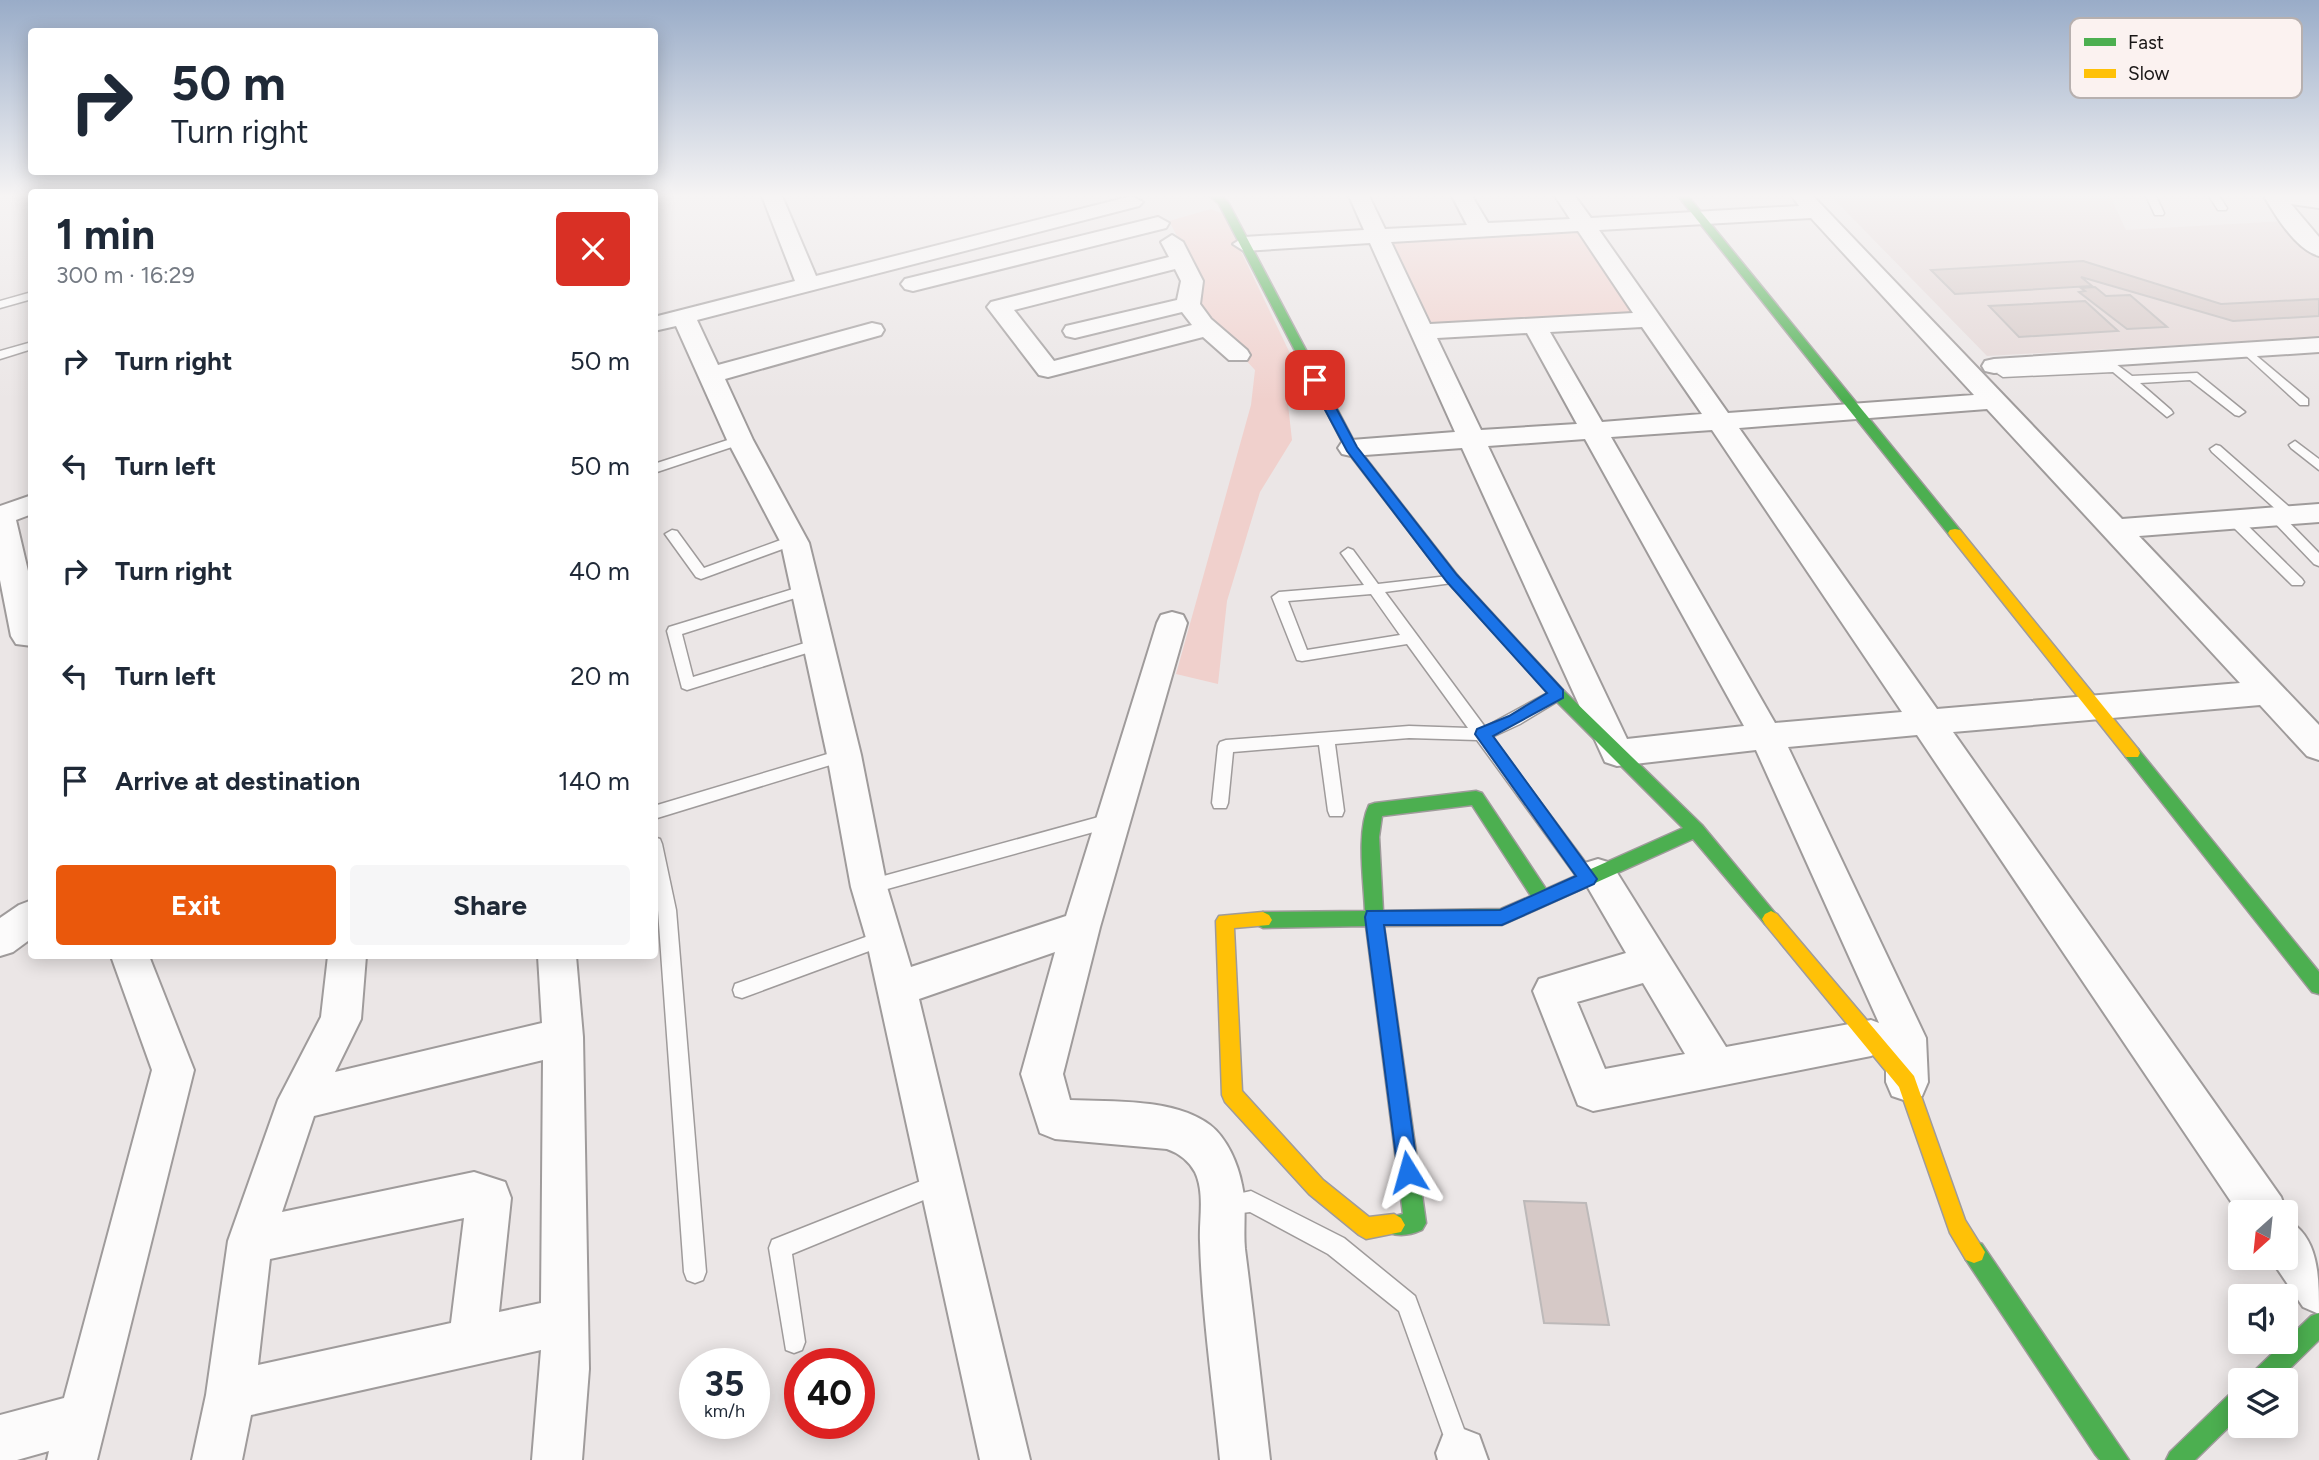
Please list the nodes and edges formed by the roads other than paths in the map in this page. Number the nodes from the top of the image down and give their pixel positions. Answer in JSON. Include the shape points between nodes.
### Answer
{"nodes":[{"id":1,"x":800,"y":264,"type":"edge"},
{"id":2,"x":886,"y":264,"type":"edge"},
{"id":3,"x":993,"y":264,"type":"edge"},
{"id":4,"x":1169,"y":264,"type":"edge"},
{"id":5,"x":1183,"y":264,"type":"edge"},
{"id":6,"x":1255,"y":264,"type":"edge"},
{"id":7,"x":1390,"y":264,"type":"edge"},
{"id":8,"x":1611,"y":264,"type":"edge"},
{"id":9,"x":1738,"y":264,"type":"edge"},
{"id":10,"x":1865,"y":264,"type":"edge"},
{"id":11,"x":913,"y":284,"type":"dead end"},
{"id":12,"x":808,"y":285,"type":"junction"},
{"id":13,"x":28,"y":296,"type":"edge"},
{"id":14,"x":1188,"y":304,"type":"junction"},
{"id":15,"x":0,"y":305,"type":"edge"},
{"id":16,"x":1650,"y":319,"type":"junction"},
{"id":17,"x":669,"y":320,"type":"edge"},
{"id":18,"x":1535,"y":326,"type":"junction"},
{"id":19,"x":1208,"y":328,"type":"junction"},
{"id":20,"x":872,"y":330,"type":"dead end"},
{"id":21,"x":1075,"y":331,"type":"dead end"},
{"id":22,"x":1422,"y":332,"type":"junction"},
{"id":23,"x":2319,"y":345,"type":"edge"},
{"id":24,"x":28,"y":346,"type":"edge"},
{"id":25,"x":2245,"y":350,"type":"junction"},
{"id":26,"x":0,"y":355,"type":"edge"},
{"id":27,"x":1238,"y":355,"type":"dead end"},
{"id":28,"x":2117,"y":369,"type":"junction"},
{"id":29,"x":1998,"y":370,"type":"dead end"},
{"id":30,"x":711,"y":375,"type":"junction"},
{"id":31,"x":1994,"y":401,"type":"junction"},
{"id":32,"x":2304,"y":402,"type":"dead end"},
{"id":33,"x":1857,"y":411,"type":"junction"},
{"id":34,"x":2239,"y":412,"type":"dead end"},
{"id":35,"x":2167,"y":413,"type":"dead end"},
{"id":36,"x":1721,"y":421,"type":"junction"},
{"id":37,"x":1595,"y":430,"type":"junction"},
{"id":38,"x":1472,"y":439,"type":"junction"},
{"id":39,"x":740,"y":440,"type":"junction"},
{"id":40,"x":2295,"y":445,"type":"dead end"},
{"id":41,"x":1351,"y":448,"type":"junction"},
{"id":42,"x":2216,"y":449,"type":"dead end"},
{"id":43,"x":2319,"y":466,"type":"edge"},
{"id":44,"x":658,"y":469,"type":"edge"},
{"id":45,"x":28,"y":506,"type":"edge"},
{"id":46,"x":2319,"y":513,"type":"edge"},
{"id":47,"x":1,"y":516,"type":"edge"},
{"id":48,"x":2282,"y":516,"type":"junction"},
{"id":49,"x":2233,"y":519,"type":"junction"},
{"id":50,"x":2114,"y":529,"type":"junction"},
{"id":51,"x":672,"y":534,"type":"dead end"},
{"id":52,"x":794,"y":540,"type":"junction"},
{"id":53,"x":1348,"y":553,"type":"dead end"},
{"id":54,"x":2319,"y":561,"type":"edge"},
{"id":55,"x":1452,"y":578,"type":"junction"},
{"id":56,"x":2297,"y":582,"type":"dead end"},
{"id":57,"x":1374,"y":589,"type":"junction"},
{"id":58,"x":806,"y":590,"type":"junction"},
{"id":59,"x":1172,"y":623,"type":"dead end"},
{"id":60,"x":27,"y":636,"type":"dead end"},
{"id":61,"x":1412,"y":638,"type":"junction"},
{"id":62,"x":818,"y":644,"type":"junction"},
{"id":63,"x":2267,"y":693,"type":"junction"},
{"id":64,"x":1558,"y":694,"type":"junction"},
{"id":65,"x":2096,"y":709,"type":"junction"},
{"id":66,"x":1927,"y":724,"type":"junction"},
{"id":67,"x":1483,"y":734,"type":"junction"},
{"id":68,"x":1766,"y":736,"type":"junction"},
{"id":69,"x":1326,"y":738,"type":"junction"},
{"id":70,"x":2316,"y":741,"type":"edge"},
{"id":71,"x":1617,"y":753,"type":"junction"},
{"id":72,"x":844,"y":755,"type":"junction"},
{"id":73,"x":1220,"y":803,"type":"dead end"},
{"id":74,"x":1336,"y":811,"type":"dead end"},
{"id":75,"x":658,"y":812,"type":"edge"},
{"id":76,"x":1113,"y":820,"type":"junction"},
{"id":77,"x":1696,"y":830,"type":"junction"},
{"id":78,"x":1593,"y":876,"type":"junction"},
{"id":79,"x":658,"y":882,"type":"edge"},
{"id":80,"x":869,"y":887,"type":"junction"},
{"id":81,"x":1543,"y":899,"type":"junction"},
{"id":82,"x":661,"y":911,"type":"edge"},
{"id":83,"x":1374,"y":917,"type":"junction"},
{"id":84,"x":28,"y":919,"type":"edge"},
{"id":85,"x":1081,"y":927,"type":"junction"},
{"id":86,"x":885,"y":938,"type":"junction"},
{"id":87,"x":0,"y":940,"type":"edge"},
{"id":88,"x":131,"y":959,"type":"edge"},
{"id":89,"x":347,"y":959,"type":"edge"},
{"id":90,"x":557,"y":959,"type":"edge"},
{"id":91,"x":1652,"y":963,"type":"junction"},
{"id":92,"x":2319,"y":986,"type":"edge"},
{"id":93,"x":897,"y":989,"type":"junction"},
{"id":94,"x":743,"y":990,"type":"dead end"},
{"id":95,"x":563,"y":1037,"type":"junction"},
{"id":96,"x":1871,"y":1038,"type":"junction"},
{"id":97,"x":1716,"y":1068,"type":"junction"},
{"id":98,"x":1908,"y":1082,"type":"junction"},
{"id":99,"x":299,"y":1100,"type":"junction"},
{"id":100,"x":941,"y":1183,"type":"junction"},
{"id":101,"x":2256,"y":1200,"type":"edge"},
{"id":102,"x":1225,"y":1205,"type":"junction"},
{"id":103,"x":250,"y":1241,"type":"junction"},
{"id":104,"x":2298,"y":1260,"type":"edge"},
{"id":105,"x":695,"y":1272,"type":"dead end"},
{"id":106,"x":2319,"y":1291,"type":"edge"},
{"id":107,"x":563,"y":1322,"type":"junction"},
{"id":108,"x":2319,"y":1324,"type":"edge"},
{"id":109,"x":472,"y":1342,"type":"junction"},
{"id":110,"x":794,"y":1342,"type":"dead end"},
{"id":111,"x":2273,"y":1368,"type":"edge"},
{"id":112,"x":230,"y":1395,"type":"junction"},
{"id":113,"x":2228,"y":1412,"type":"edge"},
{"id":114,"x":78,"y":1438,"type":"edge"},
{"id":115,"x":0,"y":1440,"type":"edge"},
{"id":116,"x":1462,"y":1457,"type":"edge"},
{"id":117,"x":998,"y":1458,"type":"edge"},
{"id":118,"x":217,"y":1460,"type":"edge"},
{"id":119,"x":557,"y":1460,"type":"edge"},
{"id":120,"x":1245,"y":1460,"type":"edge"},
{"id":121,"x":2117,"y":1460,"type":"edge"},
{"id":122,"x":2178,"y":1460,"type":"edge"}],
"edges":[{"from":1,"to":12,"type":"street"},
{"from":2,"to":12,"type":"street"},
{"from":3,"to":11,"type":"street"},
{"from":4,"to":19,"type":"street","via":[[999,307],[1048,370]]},
{"from":5,"to":14,"type":"street","via":[[1192,281]]},
{"from":6,"to":41,"type":"street"},
{"from":7,"to":22,"type":"street"},
{"from":8,"to":16,"type":"street"},
{"from":9,"to":33,"type":"street"},
{"from":10,"to":31,"type":"street"},
{"from":12,"to":17,"type":"street"},
{"from":13,"to":15,"type":"lane"},
{"from":14,"to":19,"type":"street"},
{"from":14,"to":21,"type":"street"},
{"from":16,"to":18,"type":"street"},
{"from":16,"to":36,"type":"street"},
{"from":17,"to":30,"type":"street"},
{"from":18,"to":22,"type":"street"},
{"from":18,"to":37,"type":"street"},
{"from":19,"to":27,"type":"street"},
{"from":20,"to":30,"type":"street"},
{"from":22,"to":38,"type":"street"},
{"from":23,"to":25,"type":"street"},
{"from":24,"to":26,"type":"lane"},
{"from":25,"to":28,"type":"street"},
{"from":25,"to":32,"type":"lane"},
{"from":28,"to":29,"type":"street"},
{"from":28,"to":34,"type":"lane","via":[[2193,376]]},
{"from":28,"to":35,"type":"lane"},
{"from":30,"to":39,"type":"street"},
{"from":31,"to":33,"type":"street"},
{"from":31,"to":50,"type":"street"},
{"from":33,"to":36,"type":"street"},
{"from":33,"to":65,"type":"street"},
{"from":36,"to":37,"type":"street"},
{"from":36,"to":66,"type":"street"},
{"from":37,"to":38,"type":"street"},
{"from":37,"to":68,"type":"street"},
{"from":38,"to":41,"type":"street"},
{"from":38,"to":71,"type":"street"},
{"from":39,"to":44,"type":"lane"},
{"from":39,"to":52,"type":"street"},
{"from":40,"to":43,"type":"lane"},
{"from":41,"to":55,"type":"street"},
{"from":42,"to":48,"type":"lane"},
{"from":45,"to":47,"type":"street"},
{"from":46,"to":48,"type":"street"},
{"from":47,"to":60,"type":"street"},
{"from":48,"to":49,"type":"street"},
{"from":48,"to":54,"type":"lane"},
{"from":49,"to":50,"type":"street"},
{"from":49,"to":56,"type":"lane"},
{"from":50,"to":63,"type":"street"},
{"from":51,"to":52,"type":"lane","via":[[701,574]]},
{"from":52,"to":58,"type":"street"},
{"from":53,"to":57,"type":"lane"},
{"from":55,"to":57,"type":"lane"},
{"from":55,"to":64,"type":"street"},
{"from":57,"to":61,"type":"lane"},
{"from":57,"to":61,"type":"lane","via":[[1279,597],[1302,656]]},
{"from":58,"to":62,"type":"street"},
{"from":58,"to":62,"type":"lane","via":[[674,631],[687,684]]},
{"from":59,"to":76,"type":"street"},
{"from":61,"to":67,"type":"lane"},
{"from":62,"to":72,"type":"street"},
{"from":63,"to":65,"type":"street"},
{"from":63,"to":70,"type":"street"},
{"from":64,"to":67,"type":"lane"},
{"from":64,"to":71,"type":"street"},
{"from":65,"to":66,"type":"street"},
{"from":65,"to":92,"type":"street"},
{"from":66,"to":68,"type":"street"},
{"from":66,"to":101,"type":"street"},
{"from":67,"to":69,"type":"lane","via":[[1409,732]]},
{"from":67,"to":78,"type":"lane"},
{"from":68,"to":71,"type":"street"},
{"from":68,"to":98,"type":"street","via":[[1906,1038]]},
{"from":69,"to":73,"type":"lane","via":[[1226,746]]},
{"from":69,"to":74,"type":"lane"},
{"from":71,"to":77,"type":"street"},
{"from":72,"to":75,"type":"lane"},
{"from":72,"to":80,"type":"street"},
{"from":76,"to":80,"type":"lane"},
{"from":76,"to":85,"type":"street"},
{"from":77,"to":78,"type":"street"},
{"from":77,"to":96,"type":"street"},
{"from":78,"to":81,"type":"street"},
{"from":78,"to":91,"type":"street"},
{"from":79,"to":82,"type":"lane"},
{"from":80,"to":86,"type":"street"},
{"from":81,"to":83,"type":"street","via":[[1502,917]]},
{"from":81,"to":83,"type":"street","via":[[1476,798],[1374,810]]},
{"from":82,"to":105,"type":"lane"},
{"from":83,"to":83,"type":"street","via":[[1415,1223],[1366,1228],[1316,1187],[1232,1095],[1225,921]]},
{"from":84,"to":87,"type":"street"},
{"from":85,"to":93,"type":"street"},
{"from":85,"to":102,"type":"street","via":[[1042,1074],[1055,1119],[1166,1128],[1194,1139],[1213,1162]]},
{"from":86,"to":93,"type":"street"},
{"from":86,"to":94,"type":"lane"},
{"from":88,"to":114,"type":"street","via":[[173,1070]]},
{"from":89,"to":99,"type":"street","via":[[341,1019]]},
{"from":90,"to":95,"type":"street"},
{"from":91,"to":97,"type":"street"},
{"from":91,"to":97,"type":"street","via":[[1553,991],[1593,1091]]},
{"from":93,"to":100,"type":"street"},
{"from":95,"to":99,"type":"street"},
{"from":95,"to":107,"type":"street"},
{"from":96,"to":97,"type":"street"},
{"from":96,"to":98,"type":"street"},
{"from":98,"to":121,"type":"street","via":[[1957,1226],[2103,1446]]},
{"from":99,"to":103,"type":"street"},
{"from":100,"to":110,"type":"lane","via":[[780,1248]]},
{"from":100,"to":117,"type":"street"},
{"from":102,"to":116,"type":"lane","via":[[1251,1201],[1336,1246],[1407,1304]]},
{"from":102,"to":120,"type":"street","via":[[1222,1240]]},
{"from":103,"to":109,"type":"street","via":[[474,1194],[489,1198]]},
{"from":103,"to":112,"type":"street"},
{"from":104,"to":106,"type":"street"},
{"from":107,"to":109,"type":"street"},
{"from":107,"to":119,"type":"street","via":[[565,1369]]},
{"from":108,"to":111,"type":"street"},
{"from":109,"to":112,"type":"street"},
{"from":112,"to":118,"type":"street"},
{"from":113,"to":122,"type":"street"},
{"from":114,"to":115,"type":"street"}]}
